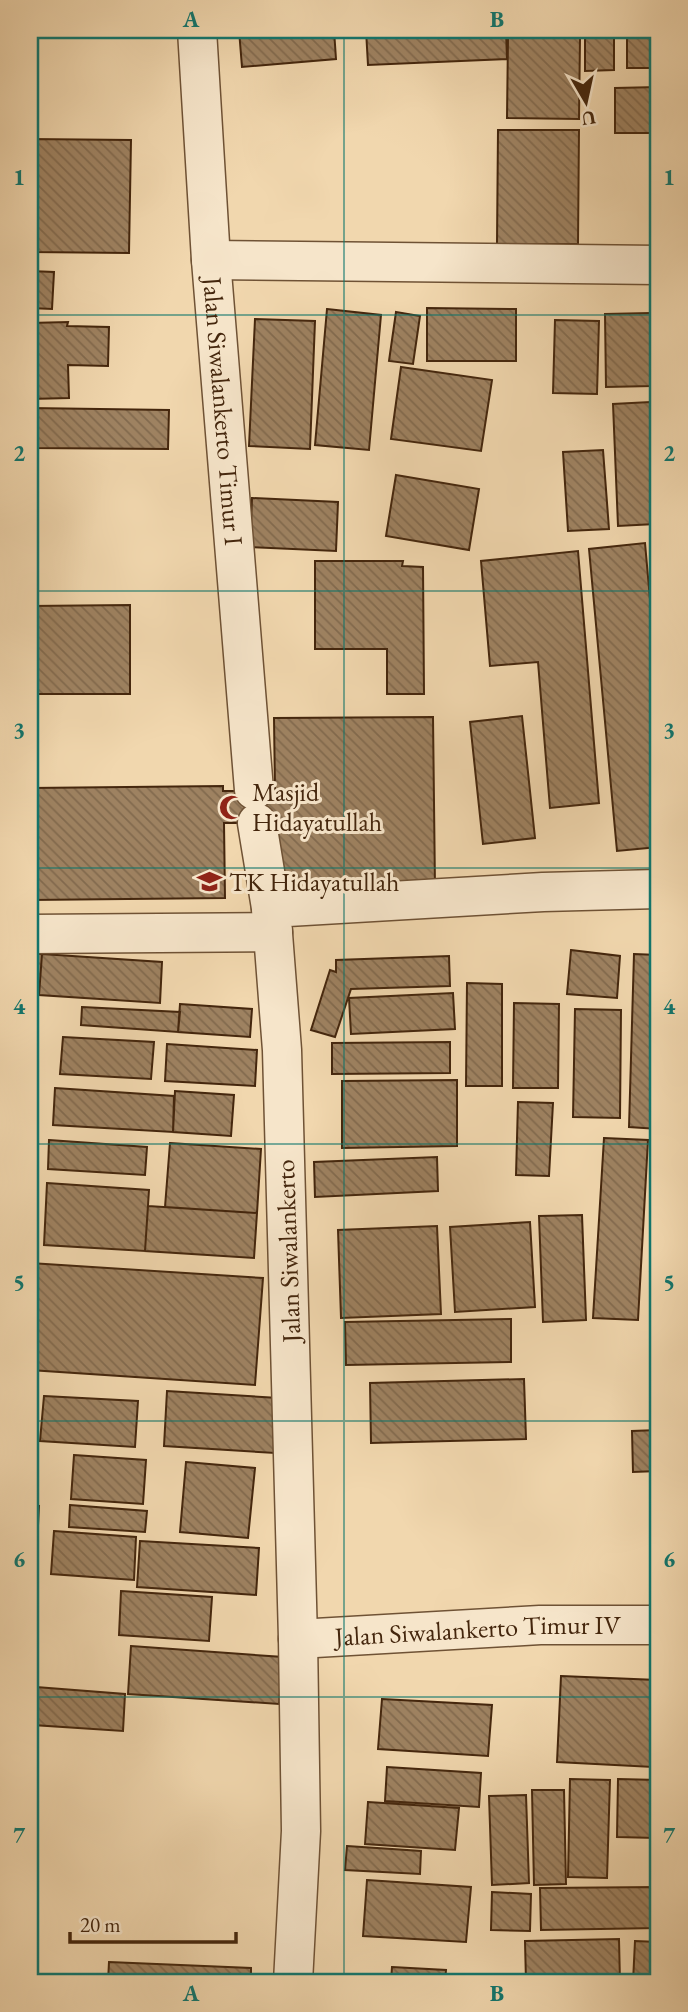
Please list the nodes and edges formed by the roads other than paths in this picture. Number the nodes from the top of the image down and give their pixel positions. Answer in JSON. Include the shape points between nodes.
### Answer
{"nodes":[{"id":1,"x":197,"y":30,"type":"edge"},
{"id":2,"x":211,"y":260,"type":"junction"},
{"id":3,"x":658,"y":265,"type":"edge"},
{"id":4,"x":658,"y":889,"type":"edge"},
{"id":5,"x":272,"y":920,"type":"junction"},
{"id":6,"x":30,"y":934,"type":"edge"},
{"id":7,"x":658,"y":1625,"type":"edge"},
{"id":8,"x":299,"y":1639,"type":"junction"},
{"id":9,"x":293,"y":1982,"type":"edge"}],
"edges":[{"from":1,"to":2,"type":"street","name":"Jalan Siwalankerto Timur I"},
{"from":2,"to":3,"type":"street"},
{"from":2,"to":5,"type":"street","name":"Jalan Siwalankerto Timur I","via":[[256,806]]},
{"from":4,"to":5,"type":"street","via":[[543,892]]},
{"from":5,"to":6,"type":"street"},
{"from":5,"to":8,"type":"street","name":"Jalan Siwalankerto","via":[[282,1050]]},
{"from":7,"to":8,"type":"street","name":"Jalan Siwalankerto Timur IV","via":[[541,1625]]},
{"from":8,"to":9,"type":"street","name":"Jalan Siwalankerto","via":[[301,1831]]}]}
